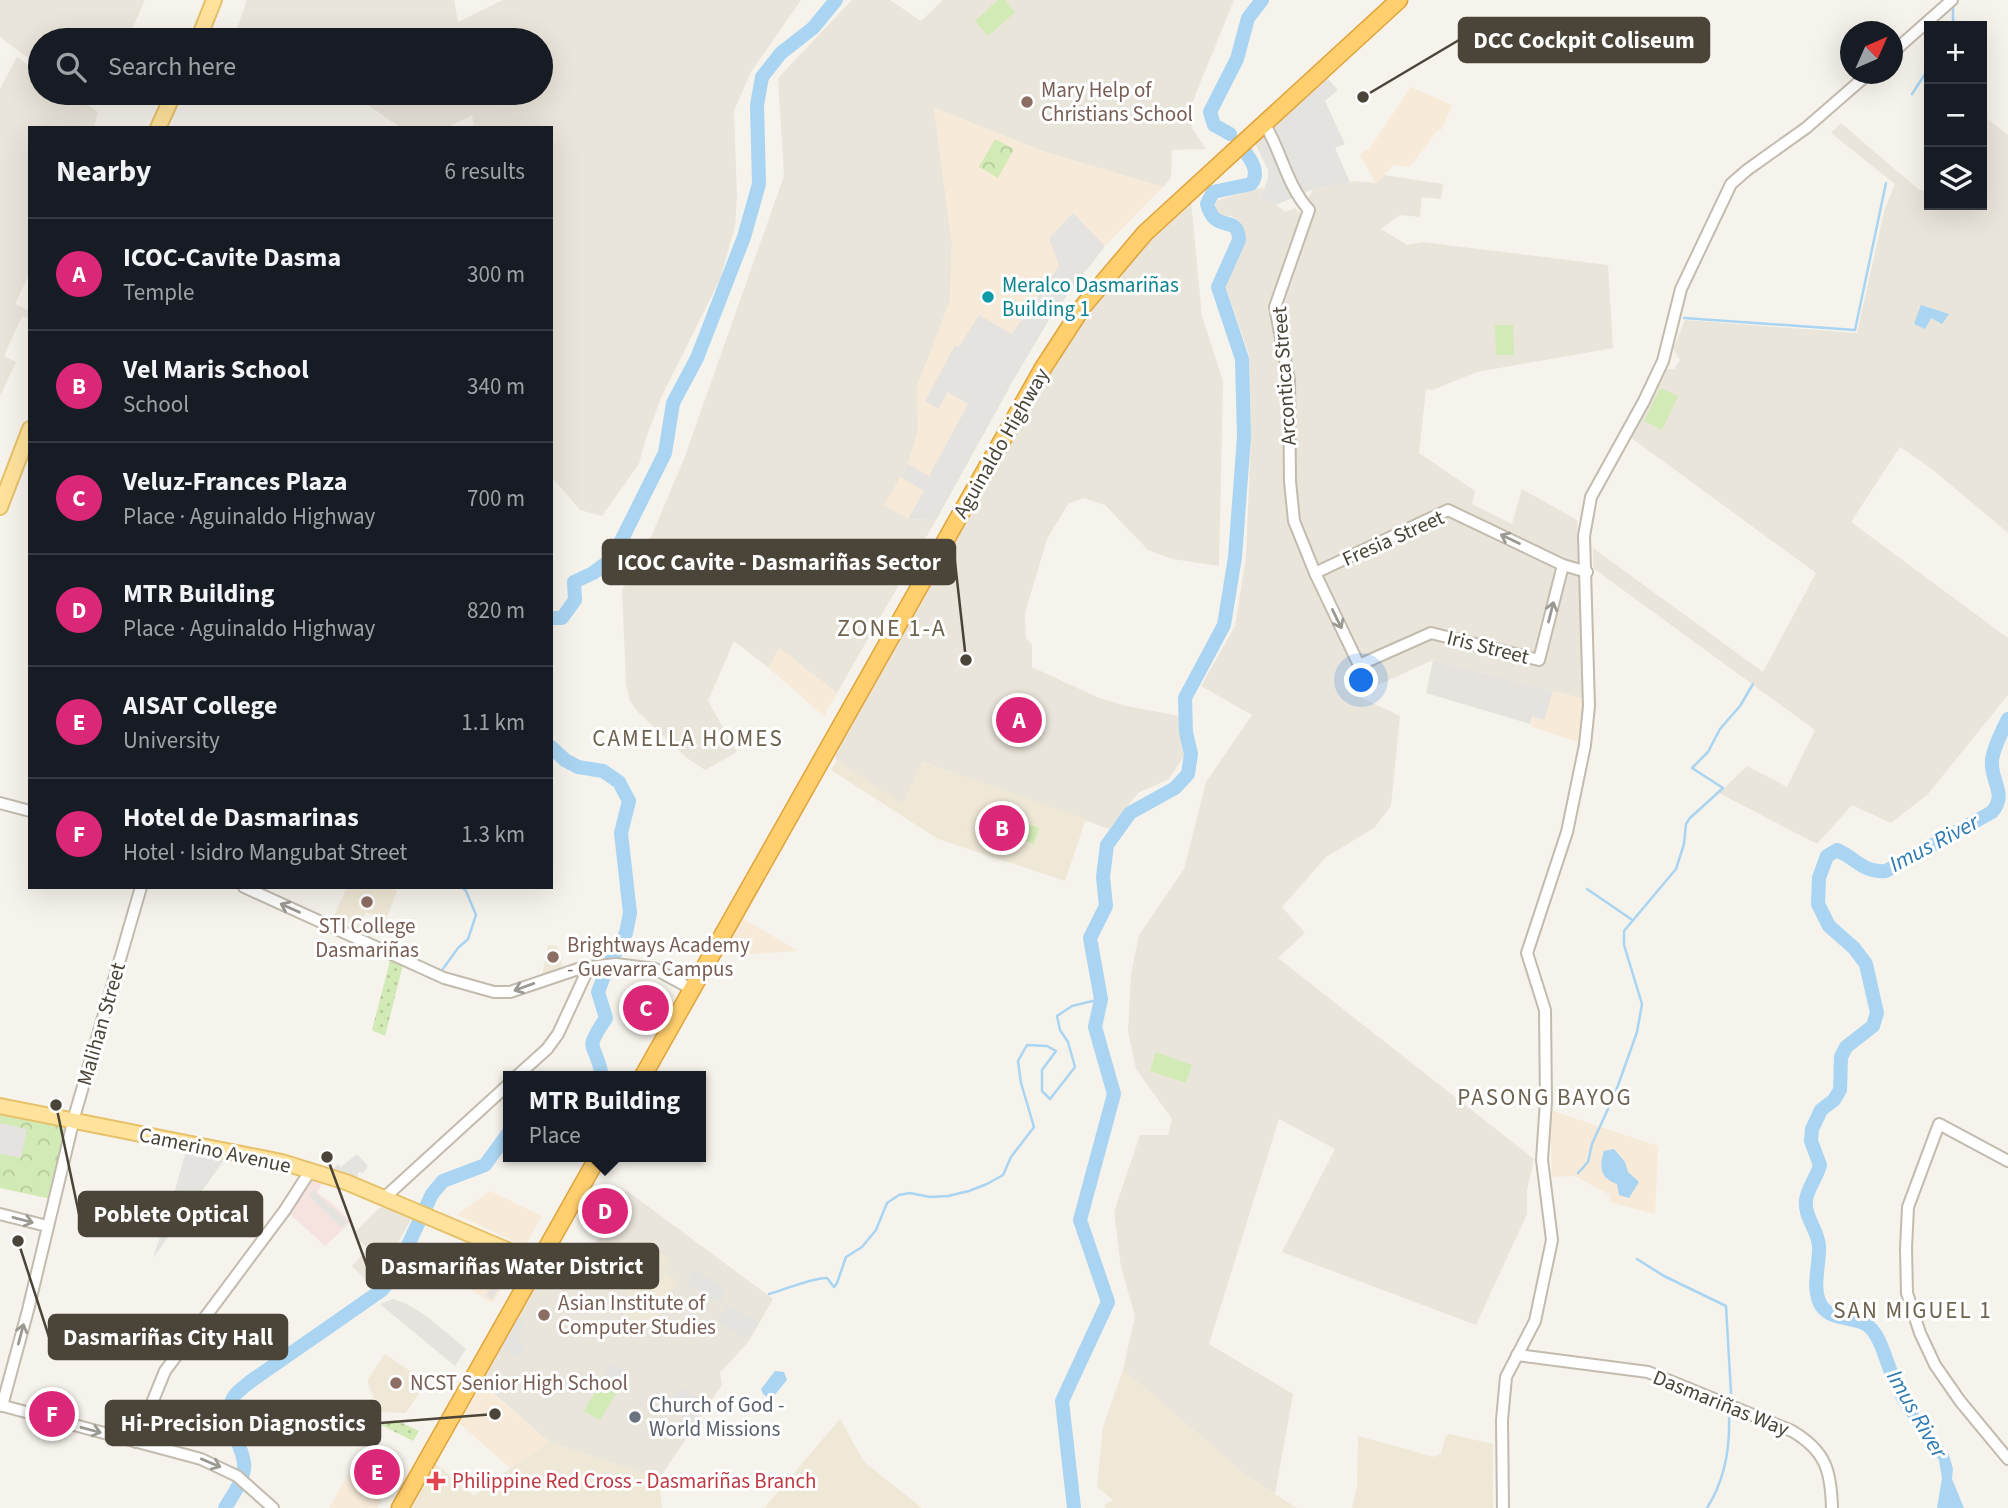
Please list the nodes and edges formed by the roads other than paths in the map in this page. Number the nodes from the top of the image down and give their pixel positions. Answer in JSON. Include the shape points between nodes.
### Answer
{"nodes":[{"id":1,"x":214,"y":0,"type":"edge"},
{"id":2,"x":1386,"y":0,"type":"edge"},
{"id":3,"x":1399,"y":0,"type":"edge"},
{"id":4,"x":1952,"y":0,"type":"edge"},
{"id":5,"x":203,"y":28,"type":"edge"},
{"id":6,"x":1903,"y":43,"type":"edge"},
{"id":7,"x":1857,"y":84,"type":"edge"},
{"id":8,"x":169,"y":105,"type":"edge"},
{"id":9,"x":1264,"y":123,"type":"junction"},
{"id":10,"x":159,"y":126,"type":"edge"},
{"id":11,"x":1246,"y":133,"type":"junction"},
{"id":12,"x":28,"y":434,"type":"edge"},
{"id":13,"x":0,"y":507,"type":"edge"},
{"id":14,"x":1563,"y":565,"type":"junction"},
{"id":15,"x":1587,"y":572,"type":"junction"},
{"id":16,"x":1315,"y":573,"type":"junction"},
{"id":17,"x":1359,"y":665,"type":"joint"},
{"id":18,"x":0,"y":803,"type":"edge"},
{"id":19,"x":28,"y":810,"type":"edge"},
{"id":20,"x":140,"y":889,"type":"edge"},
{"id":21,"x":248,"y":889,"type":"edge"},
{"id":22,"x":589,"y":967,"type":"junction"},
{"id":23,"x":688,"y":987,"type":"junction"},
{"id":24,"x":523,"y":1071,"type":"edge"},
{"id":25,"x":636,"y":1071,"type":"edge"},
{"id":26,"x":646,"y":1071,"type":"edge"},
{"id":27,"x":503,"y":1089,"type":"edge"},
{"id":28,"x":0,"y":1106,"type":"edge"},
{"id":29,"x":73,"y":1120,"type":"junction"},
{"id":30,"x":2008,"y":1161,"type":"edge"},
{"id":31,"x":585,"y":1162,"type":"edge"},
{"id":32,"x":594,"y":1162,"type":"edge"},
{"id":33,"x":310,"y":1171,"type":"junction"},
{"id":34,"x":580,"y":1180,"type":"junction"},
{"id":35,"x":384,"y":1198,"type":"junction"},
{"id":36,"x":0,"y":1214,"type":"edge"},
{"id":37,"x":47,"y":1226,"type":"junction"},
{"id":38,"x":532,"y":1266,"type":"junction"},
{"id":39,"x":1517,"y":1355,"type":"junction"},
{"id":40,"x":1,"y":1406,"type":"edge"},
{"id":41,"x":136,"y":1442,"type":"junction"},
{"id":42,"x":2008,"y":1459,"type":"edge"},
{"id":43,"x":273,"y":1508,"type":"edge"},
{"id":44,"x":390,"y":1508,"type":"edge"},
{"id":45,"x":400,"y":1508,"type":"edge"},
{"id":46,"x":1503,"y":1508,"type":"edge"},
{"id":47,"x":1832,"y":1508,"type":"edge"}],
"edges":[{"from":1,"to":5,"type":"main road"},
{"from":2,"to":11,"type":"highway","name":"Aguinaldo Highway"},
{"from":3,"to":9,"type":"highway","name":"Aguinaldo Highway"},
{"from":4,"to":6,"type":"street"},
{"from":7,"to":15,"type":"street","via":[[1731,184],[1681,289],[1663,362],[1591,497],[1584,536]]},
{"from":8,"to":10,"type":"main road"},
{"from":9,"to":11,"type":"highway","name":"Aguinaldo Highway"},
{"from":9,"to":16,"type":"street","name":"Arcontica Street","via":[[1309,210],[1275,307],[1289,380],[1294,521]]},
{"from":11,"to":23,"type":"highway","name":"Aguinaldo Highway","via":[[1125,240],[1060,323]]},
{"from":12,"to":13,"type":"main road"},
{"from":14,"to":15,"type":"street","name":"Fresia Street"},
{"from":14,"to":16,"type":"street","name":"Fresia Street","one_way":true,"via":[[1448,510]]},
{"from":17,"to":14,"type":"street","name":"Iris Street","one_way":true,"via":[[1431,633],[1539,660]]},
{"from":15,"to":39,"type":"street","via":[[1589,711],[1585,745],[1567,832],[1527,953],[1545,1010],[1542,1160],[1552,1240],[1535,1321]]},
{"from":16,"to":17,"type":"street","name":"Arcontica Street","one_way":true},
{"from":18,"to":19,"type":"street"},
{"from":20,"to":29,"type":"street","name":"Malihan Street"},
{"from":22,"to":21,"type":"street","one_way":true,"via":[[510,992],[494,992],[444,978]]},
{"from":22,"to":23,"type":"street","via":[[647,967]]},
{"from":22,"to":24,"type":"street","via":[[558,1034]]},
{"from":23,"to":25,"type":"highway","name":"Aguinaldo Highway"},
{"from":23,"to":26,"type":"highway","name":"Aguinaldo Highway"},
{"from":27,"to":35,"type":"street"},
{"from":28,"to":29,"type":"main road","name":"Camerino Avenue"},
{"from":29,"to":33,"type":"main road","name":"Camerino Avenue"},
{"from":29,"to":37,"type":"street","name":"Malihan Street"},
{"from":30,"to":42,"type":"street","via":[[1939,1124],[1908,1207],[1906,1248],[1907,1293],[1920,1334],[1959,1401]]},
{"from":31,"to":34,"type":"highway"},
{"from":32,"to":34,"type":"highway"},
{"from":33,"to":35,"type":"main road","name":"Camerino Avenue"},
{"from":33,"to":41,"type":"street","via":[[165,1371]]},
{"from":34,"to":38,"type":"highway"},
{"from":35,"to":38,"type":"main road","name":"Camerino Avenue"},
{"from":36,"to":37,"type":"street","one_way":true},
{"from":40,"to":37,"type":"street","name":"Malihan Street","one_way":true},
{"from":38,"to":44,"type":"highway"},
{"from":38,"to":45,"type":"highway"},
{"from":39,"to":46,"type":"street","via":[[1504,1385]]},
{"from":39,"to":47,"type":"street","name":"Dasmariñas Way","via":[[1648,1373],[1792,1431],[1806,1439],[1825,1463]]},
{"from":40,"to":41,"type":"street","one_way":true},
{"from":41,"to":43,"type":"street","one_way":true,"via":[[201,1458],[237,1476]]}]}
